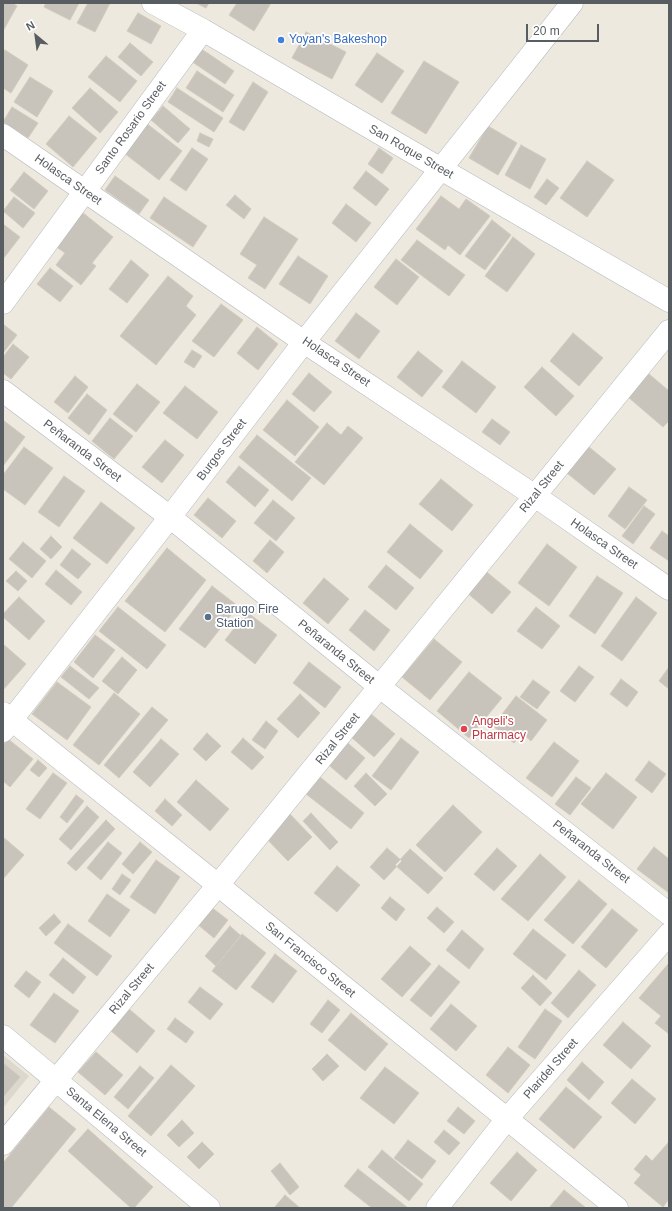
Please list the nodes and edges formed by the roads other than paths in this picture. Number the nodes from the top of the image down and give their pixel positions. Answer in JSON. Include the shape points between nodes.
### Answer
{"nodes":[{"id":1,"x":153,"y":3,"type":"edge"},
{"id":2,"x":572,"y":3,"type":"edge"},
{"id":3,"x":203,"y":30,"type":"junction"},
{"id":4,"x":3,"y":135,"type":"edge"},
{"id":5,"x":441,"y":169,"type":"junction"},
{"id":6,"x":84,"y":192,"type":"junction"},
{"id":7,"x":669,"y":301,"type":"edge"},
{"id":8,"x":3,"y":303,"type":"edge"},
{"id":9,"x":669,"y":331,"type":"edge"},
{"id":10,"x":304,"y":342,"type":"junction"},
{"id":11,"x":3,"y":391,"type":"edge"},
{"id":12,"x":535,"y":496,"type":"junction"},
{"id":13,"x":170,"y":517,"type":"junction"},
{"id":14,"x":669,"y":589,"type":"edge"},
{"id":15,"x":380,"y":687,"type":"junction"},
{"id":16,"x":6,"y":722,"type":"edge"},
{"id":17,"x":218,"y":885,"type":"junction"},
{"id":18,"x":669,"y":914,"type":"edge"},
{"id":19,"x":669,"y":934,"type":"edge"},
{"id":20,"x":3,"y":1036,"type":"edge"},
{"id":21,"x":56,"y":1080,"type":"junction"},
{"id":22,"x":506,"y":1120,"type":"junction"},
{"id":23,"x":3,"y":1144,"type":"edge"},
{"id":24,"x":209,"y":1208,"type":"edge"},
{"id":25,"x":437,"y":1208,"type":"edge"},
{"id":26,"x":617,"y":1208,"type":"edge"}],
"edges":[{"from":1,"to":3,"type":"street","name":"San Roque Street"},
{"from":2,"to":5,"type":"street","name":"Burgos Street"},
{"from":3,"to":5,"type":"street","name":"San Roque Street"},
{"from":3,"to":6,"type":"street","name":"Santo Rosario Street"},
{"from":4,"to":6,"type":"street","name":"Holasca Street"},
{"from":5,"to":7,"type":"street","name":"San Roque Street"},
{"from":5,"to":10,"type":"street","name":"Burgos Street"},
{"from":6,"to":8,"type":"street","name":"Santo Rosario Street"},
{"from":6,"to":10,"type":"street","name":"Holasca Street"},
{"from":9,"to":12,"type":"street","name":"Rizal Street"},
{"from":10,"to":12,"type":"street","name":"Holasca Street"},
{"from":10,"to":13,"type":"street","name":"Burgos Street"},
{"from":11,"to":13,"type":"street","name":"Peñaranda Street"},
{"from":12,"to":14,"type":"street","name":"Holasca Street"},
{"from":12,"to":15,"type":"street","name":"Rizal Street"},
{"from":13,"to":15,"type":"street","name":"Peñaranda Street"},
{"from":13,"to":16,"type":"street","name":"Burgos Street"},
{"from":15,"to":17,"type":"street","name":"Rizal Street"},
{"from":15,"to":18,"type":"street","name":"Peñaranda Street"},
{"from":16,"to":17,"type":"street","name":"San Francisco Street"},
{"from":17,"to":21,"type":"street","name":"Rizal Street"},
{"from":17,"to":22,"type":"street","name":"San Francisco Street"},
{"from":19,"to":22,"type":"street","name":"Plaridel Street"},
{"from":20,"to":21,"type":"street","name":"Santa Elena Street"},
{"from":21,"to":23,"type":"street","name":"Rizal Street"},
{"from":21,"to":24,"type":"street","name":"Santa Elena Street"},
{"from":22,"to":25,"type":"street","name":"Plaridel Street"},
{"from":22,"to":26,"type":"street","name":"San Francisco Street"}]}
